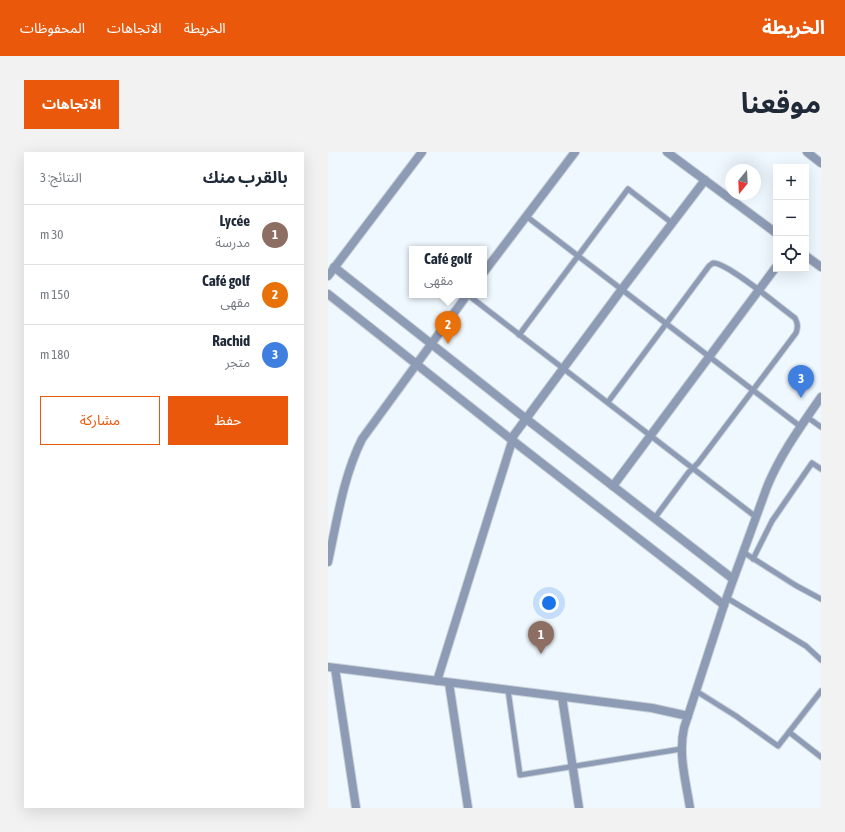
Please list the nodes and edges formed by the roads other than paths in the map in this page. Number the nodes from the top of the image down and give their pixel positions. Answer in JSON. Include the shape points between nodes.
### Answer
{"nodes":[{"id":1,"x":422,"y":152,"type":"edge"},
{"id":2,"x":575,"y":152,"type":"edge"},
{"id":3,"x":667,"y":152,"type":"edge"},
{"id":4,"x":807,"y":152,"type":"edge"},
{"id":5,"x":821,"y":163,"type":"edge"},
{"id":6,"x":704,"y":180,"type":"junction"},
{"id":7,"x":526,"y":216,"type":"junction"},
{"id":8,"x":672,"y":223,"type":"junction"},
{"id":9,"x":773,"y":231,"type":"edge"},
{"id":10,"x":578,"y":256,"type":"junction"},
{"id":11,"x":809,"y":258,"type":"edge"},
{"id":12,"x":334,"y":267,"type":"junction"},
{"id":13,"x":821,"y":267,"type":"edge"},
{"id":14,"x":487,"y":268,"type":"edge"},
{"id":15,"x":773,"y":271,"type":"edge"},
{"id":16,"x":328,"y":276,"type":"edge"},
{"id":17,"x":622,"y":289,"type":"junction"},
{"id":18,"x":759,"y":290,"type":"junction"},
{"id":19,"x":328,"y":294,"type":"edge"},
{"id":20,"x":465,"y":298,"type":"edge"},
{"id":21,"x":471,"y":298,"type":"edge"},
{"id":22,"x":667,"y":324,"type":"junction"},
{"id":23,"x":519,"y":335,"type":"junction"},
{"id":24,"x":431,"y":344,"type":"junction"},
{"id":25,"x":709,"y":356,"type":"junction"},
{"id":26,"x":416,"y":364,"type":"junction"},
{"id":27,"x":563,"y":368,"type":"junction"},
{"id":28,"x":752,"y":390,"type":"junction"},
{"id":29,"x":821,"y":397,"type":"edge"},
{"id":30,"x":608,"y":402,"type":"junction"},
{"id":31,"x":807,"y":417,"type":"junction"},
{"id":32,"x":525,"y":418,"type":"junction"},
{"id":33,"x":801,"y":427,"type":"junction"},
{"id":34,"x":821,"y":427,"type":"edge"},
{"id":35,"x":650,"y":436,"type":"junction"},
{"id":36,"x":512,"y":440,"type":"junction"},
{"id":37,"x":693,"y":469,"type":"junction"},
{"id":38,"x":821,"y":469,"type":"edge"},
{"id":39,"x":613,"y":486,"type":"junction"},
{"id":40,"x":756,"y":517,"type":"junction"},
{"id":41,"x":654,"y":519,"type":"junction"},
{"id":42,"x":331,"y":533,"type":"edge"},
{"id":43,"x":743,"y":552,"type":"junction"},
{"id":44,"x":753,"y":559,"type":"junction"},
{"id":45,"x":328,"y":562,"type":"edge"},
{"id":46,"x":733,"y":579,"type":"junction"},
{"id":47,"x":821,"y":599,"type":"edge"},
{"id":48,"x":725,"y":602,"type":"junction"},
{"id":49,"x":821,"y":660,"type":"edge"},
{"id":50,"x":331,"y":668,"type":"edge"},
{"id":51,"x":437,"y":681,"type":"junction"},
{"id":52,"x":449,"y":683,"type":"junction"},
{"id":53,"x":508,"y":690,"type":"junction"},
{"id":54,"x":696,"y":691,"type":"junction"},
{"id":55,"x":821,"y":691,"type":"edge"},
{"id":56,"x":562,"y":697,"type":"junction"},
{"id":57,"x":688,"y":716,"type":"junction"},
{"id":58,"x":789,"y":732,"type":"junction"},
{"id":59,"x":682,"y":750,"type":"junction"},
{"id":60,"x":821,"y":756,"type":"edge"},
{"id":61,"x":572,"y":766,"type":"junction"},
{"id":62,"x":356,"y":808,"type":"edge"},
{"id":63,"x":468,"y":808,"type":"edge"},
{"id":64,"x":579,"y":808,"type":"edge"},
{"id":65,"x":689,"y":808,"type":"edge"}],
"edges":[{"from":1,"to":12,"type":"street"},
{"from":2,"to":7,"type":"street"},
{"from":3,"to":6,"type":"street"},
{"from":4,"to":5,"type":"street"},
{"from":6,"to":8,"type":"street"},
{"from":6,"to":9,"type":"street"},
{"from":7,"to":10,"type":"lane"},
{"from":7,"to":14,"type":"street"},
{"from":8,"to":10,"type":"lane","via":[[628,189]]},
{"from":8,"to":17,"type":"street"},
{"from":10,"to":17,"type":"lane"},
{"from":10,"to":23,"type":"lane"},
{"from":11,"to":13,"type":"street"},
{"from":12,"to":16,"type":"street"},
{"from":12,"to":24,"type":"street"},
{"from":15,"to":18,"type":"street"},
{"from":17,"to":22,"type":"lane"},
{"from":17,"to":27,"type":"street"},
{"from":18,"to":22,"type":"lane","via":[[721,264],[713,263]]},
{"from":18,"to":25,"type":"street"},
{"from":18,"to":28,"type":"lane","via":[[795,318],[798,328]]},
{"from":19,"to":26,"type":"street"},
{"from":20,"to":24,"type":"street"},
{"from":21,"to":23,"type":"lane"},
{"from":22,"to":25,"type":"lane"},
{"from":22,"to":30,"type":"lane"},
{"from":23,"to":27,"type":"lane"},
{"from":24,"to":26,"type":"street"},
{"from":24,"to":32,"type":"street"},
{"from":25,"to":28,"type":"lane"},
{"from":25,"to":35,"type":"street"},
{"from":26,"to":36,"type":"street"},
{"from":26,"to":42,"type":"street","via":[[362,439],[354,456]]},
{"from":27,"to":30,"type":"lane"},
{"from":27,"to":32,"type":"street"},
{"from":28,"to":33,"type":"lane"},
{"from":28,"to":37,"type":"lane"},
{"from":29,"to":31,"type":"street"},
{"from":30,"to":35,"type":"lane"},
{"from":31,"to":33,"type":"street"},
{"from":31,"to":34,"type":"lane"},
{"from":32,"to":36,"type":"street"},
{"from":32,"to":39,"type":"street"},
{"from":33,"to":40,"type":"street","via":[[773,473]]},
{"from":35,"to":37,"type":"lane"},
{"from":35,"to":39,"type":"street"},
{"from":36,"to":48,"type":"street"},
{"from":36,"to":51,"type":"street"},
{"from":37,"to":40,"type":"lane"},
{"from":37,"to":41,"type":"lane"},
{"from":38,"to":44,"type":"lane","via":[[812,463],[772,521]]},
{"from":39,"to":41,"type":"street"},
{"from":40,"to":43,"type":"street"},
{"from":41,"to":46,"type":"street"},
{"from":42,"to":45,"type":"street"},
{"from":43,"to":44,"type":"lane"},
{"from":43,"to":46,"type":"street"},
{"from":44,"to":47,"type":"lane"},
{"from":46,"to":48,"type":"street"},
{"from":48,"to":49,"type":"lane","via":[[806,646]]},
{"from":48,"to":54,"type":"street"},
{"from":50,"to":51,"type":"street"},
{"from":50,"to":62,"type":"street"},
{"from":51,"to":52,"type":"street"},
{"from":52,"to":53,"type":"street"},
{"from":52,"to":63,"type":"street"},
{"from":53,"to":56,"type":"street"},
{"from":53,"to":61,"type":"lane","via":[[520,775]]},
{"from":54,"to":57,"type":"street"},
{"from":54,"to":58,"type":"lane","via":[[778,746]]},
{"from":55,"to":58,"type":"lane"},
{"from":56,"to":57,"type":"street","via":[[652,708]]},
{"from":56,"to":61,"type":"street"},
{"from":57,"to":59,"type":"street","via":[[682,738]]},
{"from":58,"to":60,"type":"lane"},
{"from":59,"to":61,"type":"lane"},
{"from":59,"to":65,"type":"street"},
{"from":61,"to":64,"type":"street"}]}
